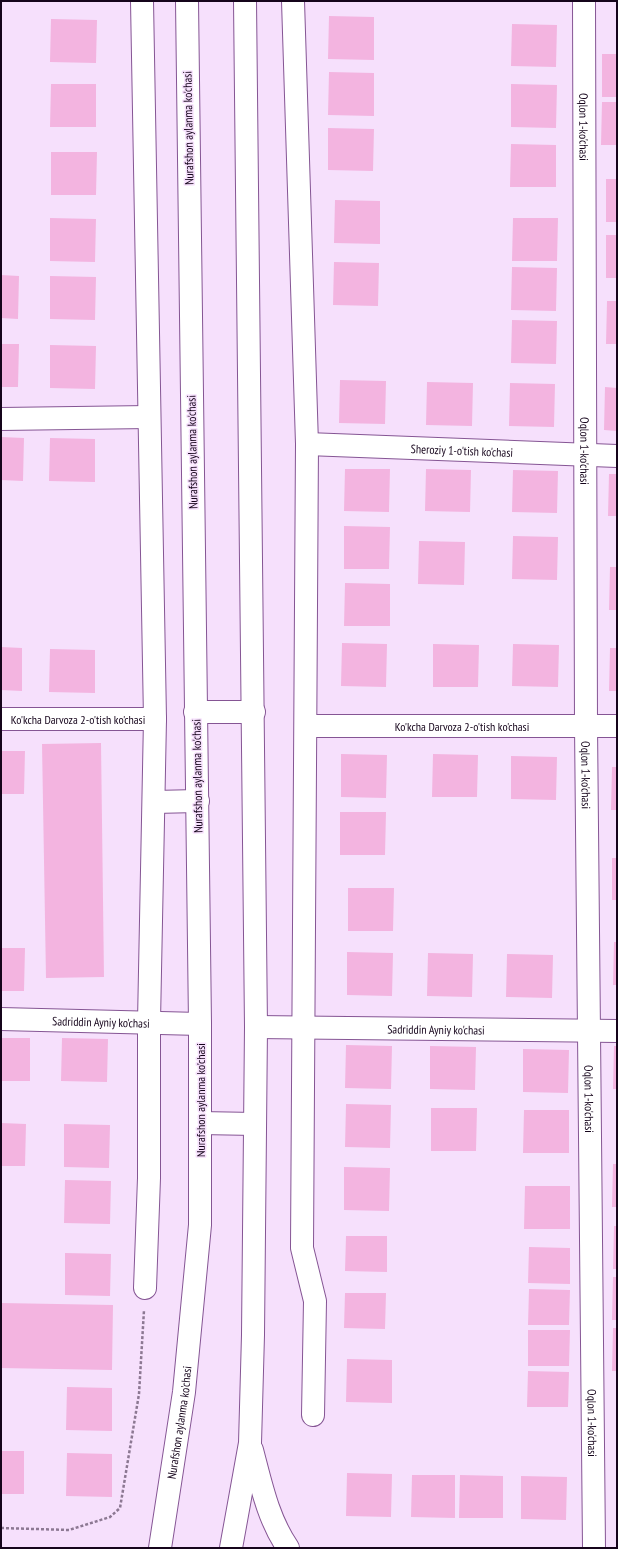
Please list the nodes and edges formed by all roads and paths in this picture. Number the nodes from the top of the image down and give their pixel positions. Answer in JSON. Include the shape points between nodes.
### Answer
{"nodes":[{"id":1,"x":142,"y":1,"type":"edge"},
{"id":2,"x":187,"y":1,"type":"edge"},
{"id":3,"x":245,"y":1,"type":"edge"},
{"id":4,"x":293,"y":1,"type":"edge"},
{"id":5,"x":584,"y":1,"type":"edge"},
{"id":6,"x":149,"y":417,"type":"junction"},
{"id":7,"x":1,"y":419,"type":"edge"},
{"id":8,"x":307,"y":444,"type":"junction"},
{"id":9,"x":586,"y":455,"type":"junction"},
{"id":10,"x":617,"y":456,"type":"edge"},
{"id":11,"x":195,"y":712,"type":"junction"},
{"id":12,"x":254,"y":712,"type":"junction"},
{"id":13,"x":1,"y":719,"type":"edge"},
{"id":14,"x":155,"y":719,"type":"junction"},
{"id":15,"x":586,"y":725,"type":"junction"},
{"id":16,"x":306,"y":726,"type":"junction"},
{"id":17,"x":617,"y":726,"type":"edge"},
{"id":18,"x":154,"y":802,"type":"junction"},
{"id":19,"x":198,"y":802,"type":"junction"},
{"id":20,"x":1,"y":1019,"type":"edge"},
{"id":21,"x":149,"y":1022,"type":"junction"},
{"id":22,"x":200,"y":1024,"type":"junction"},
{"id":23,"x":256,"y":1027,"type":"junction"},
{"id":24,"x":304,"y":1028,"type":"junction"},
{"id":25,"x":590,"y":1031,"type":"junction"},
{"id":26,"x":617,"y":1031,"type":"edge"},
{"id":27,"x":200,"y":1123,"type":"junction"},
{"id":28,"x":255,"y":1124,"type":"junction"},
{"id":29,"x":145,"y":1288,"type":"joint"},
{"id":30,"x":313,"y":1415,"type":"dead end"},
{"id":31,"x":250,"y":1443,"type":"junction"},
{"id":32,"x":1,"y":1528,"type":"edge"},
{"id":33,"x":160,"y":1548,"type":"edge"},
{"id":34,"x":231,"y":1548,"type":"edge"},
{"id":35,"x":288,"y":1548,"type":"edge"},
{"id":36,"x":594,"y":1548,"type":"edge"}],
"edges":[{"from":1,"to":6,"type":"main road"},
{"from":2,"to":11,"type":"main road","name":"Nurafshon aylanma ko'chasi"},
{"from":3,"to":12,"type":"main road"},
{"from":4,"to":8,"type":"main road"},
{"from":5,"to":9,"type":"main road","name":"Oqlon 1-ko'chasi"},
{"from":6,"to":7,"type":"main road"},
{"from":6,"to":14,"type":"main road"},
{"from":8,"to":9,"type":"main road","name":"Sheroziy 1-o'tish ko'chasi"},
{"from":8,"to":16,"type":"main road"},
{"from":9,"to":10,"type":"main road","name":"Sheroziy 1-o'tish ko'chasi"},
{"from":9,"to":15,"type":"main road","name":"Oqlon 1-ko'chasi"},
{"from":11,"to":12,"type":"main road"},
{"from":11,"to":19,"type":"main road","name":"Nurafshon aylanma ko'chasi"},
{"from":12,"to":23,"type":"main road"},
{"from":13,"to":14,"type":"main road","name":"Ko'kcha Darvoza 2-o'tish ko'chasi"},
{"from":14,"to":18,"type":"main road"},
{"from":15,"to":16,"type":"main road","name":"Ko'kcha Darvoza 2-o'tish ko'chasi"},
{"from":15,"to":17,"type":"main road","name":"Ko'kcha Darvoza 2-o'tish ko'chasi"},
{"from":15,"to":25,"type":"main road","name":"Oqlon 1-ko'chasi"},
{"from":16,"to":24,"type":"main road"},
{"from":18,"to":19,"type":"main road"},
{"from":18,"to":21,"type":"main road"},
{"from":19,"to":22,"type":"main road","name":"Nurafshon aylanma ko'chasi"},
{"from":20,"to":21,"type":"main road","name":"Sadriddin Ayniy ko'chasi"},
{"from":21,"to":22,"type":"main road","name":"Sadriddin Ayniy ko'chasi"},
{"from":21,"to":29,"type":"main road","via":[[149,1178]]},
{"from":22,"to":27,"type":"main road","name":"Nurafshon aylanma ko'chasi"},
{"from":23,"to":24,"type":"main road","name":"Sadriddin Ayniy ko'chasi"},
{"from":23,"to":28,"type":"main road"},
{"from":24,"to":25,"type":"main road","name":"Sadriddin Ayniy ko'chasi"},
{"from":24,"to":30,"type":"main road","via":[[302,1248],[315,1301]]},
{"from":25,"to":26,"type":"main road","name":"Sadriddin Ayniy ko'chasi"},
{"from":25,"to":36,"type":"main road","name":"Oqlon 1-ko'chasi"},
{"from":27,"to":28,"type":"main road"},
{"from":27,"to":33,"type":"main road","name":"Nurafshon aylanma ko'chasi","via":[[200,1225],[191,1336],[175,1463]]},
{"from":28,"to":31,"type":"main road"},
{"from":29,"to":32,"type":"path","via":[[139,1394],[120,1508],[110,1517],[69,1530]]},
{"from":31,"to":34,"type":"main road"},
{"from":31,"to":35,"type":"main road","via":[[266,1503]]}]}
